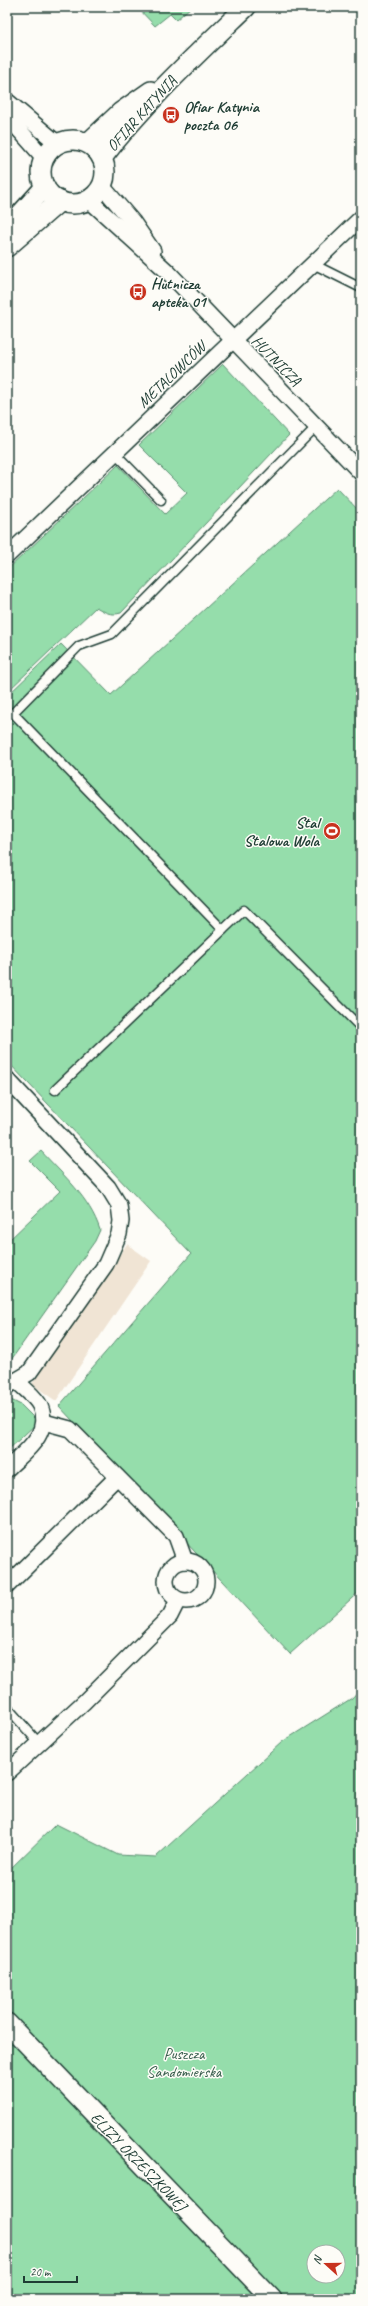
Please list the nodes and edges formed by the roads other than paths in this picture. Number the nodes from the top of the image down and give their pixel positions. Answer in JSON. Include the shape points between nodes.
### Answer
{"nodes":[{"id":1,"x":246,"y":7,"type":"edge"},
{"id":2,"x":181,"y":69,"type":"junction"},
{"id":3,"x":7,"y":101,"type":"edge"},
{"id":4,"x":7,"y":112,"type":"edge"},
{"id":5,"x":88,"y":143,"type":"junction"},
{"id":6,"x":58,"y":144,"type":"junction"},
{"id":7,"x":44,"y":158,"type":"junction"},
{"id":8,"x":102,"y":158,"type":"junction"},
{"id":9,"x":102,"y":186,"type":"junction"},
{"id":10,"x":45,"y":188,"type":"junction"},
{"id":11,"x":88,"y":200,"type":"junction"},
{"id":12,"x":60,"y":201,"type":"junction"},
{"id":13,"x":361,"y":218,"type":"edge"},
{"id":14,"x":7,"y":229,"type":"edge"},
{"id":15,"x":7,"y":247,"type":"edge"},
{"id":16,"x":313,"y":264,"type":"junction"},
{"id":17,"x":168,"y":272,"type":"junction"},
{"id":18,"x":361,"y":288,"type":"edge"},
{"id":19,"x":233,"y":341,"type":"junction"},
{"id":20,"x":316,"y":427,"type":"junction"},
{"id":21,"x":116,"y":454,"type":"junction"},
{"id":22,"x":361,"y":473,"type":"edge"},
{"id":23,"x":161,"y":500,"type":"dead end"},
{"id":24,"x":7,"y":556,"type":"edge"},
{"id":25,"x":223,"y":930,"type":"junction"},
{"id":26,"x":361,"y":1028,"type":"edge"},
{"id":27,"x":7,"y":1079,"type":"edge"},
{"id":28,"x":55,"y":1090,"type":"dead end"},
{"id":29,"x":12,"y":1384,"type":"edge"},
{"id":30,"x":44,"y":1422,"type":"junction"},
{"id":31,"x":7,"y":1469,"type":"edge"},
{"id":32,"x":118,"y":1477,"type":"junction"},
{"id":33,"x":186,"y":1561,"type":"junction"},
{"id":34,"x":7,"y":1586,"type":"edge"},
{"id":35,"x":178,"y":1600,"type":"junction"},
{"id":36,"x":7,"y":1708,"type":"edge"},
{"id":37,"x":38,"y":1742,"type":"junction"},
{"id":38,"x":7,"y":1773,"type":"edge"},
{"id":39,"x":7,"y":2023,"type":"edge"},
{"id":40,"x":272,"y":2299,"type":"edge"}],
"edges":[{"from":1,"to":2,"type":"street","name":"OFIAR KATYNIA"},
{"from":2,"to":5,"type":"street","name":"OFIAR KATYNIA","via":[[121,112]]},
{"from":2,"to":8,"type":"street","name":"OFIAR KATYNIA"},
{"from":3,"to":6,"type":"street"},
{"from":4,"to":7,"type":"street","via":[[14,124]]},
{"from":5,"to":6,"type":"street","via":[[68,140]]},
{"from":5,"to":8,"type":"street"},
{"from":6,"to":7,"type":"street"},
{"from":7,"to":10,"type":"street","via":[[41,168]]},
{"from":8,"to":9,"type":"street","via":[[105,177]]},
{"from":9,"to":11,"type":"street"},
{"from":9,"to":17,"type":"street","name":"HUTNICZA","via":[[133,222]]},
{"from":10,"to":12,"type":"street"},
{"from":10,"to":14,"type":"street"},
{"from":11,"to":12,"type":"street","via":[[74,204]]},
{"from":11,"to":17,"type":"street","name":"HUTNICZA"},
{"from":12,"to":15,"type":"street"},
{"from":13,"to":16,"type":"street","name":"METALOWCÓW"},
{"from":16,"to":18,"type":"lane"},
{"from":16,"to":19,"type":"street","name":"METALOWCÓW"},
{"from":17,"to":19,"type":"street","name":"HUTNICZA"},
{"from":19,"to":20,"type":"street","name":"HUTNICZA"},
{"from":19,"to":21,"type":"street","name":"METALOWCÓW"},
{"from":20,"to":22,"type":"street","name":"HUTNICZA"},
{"from":20,"to":25,"type":"lane","via":[[112,634],[79,646],[13,713]]},
{"from":21,"to":23,"type":"lane"},
{"from":21,"to":24,"type":"street","name":"METALOWCÓW"},
{"from":25,"to":26,"type":"lane","via":[[244,910]]},
{"from":25,"to":28,"type":"lane"},
{"from":27,"to":29,"type":"street","via":[[108,1187],[119,1205],[121,1221],[119,1234],[106,1264],[29,1373]]},
{"from":29,"to":30,"type":"street","via":[[39,1405]]},
{"from":30,"to":31,"type":"street","via":[[38,1439]]},
{"from":30,"to":32,"type":"street","via":[[70,1429]]},
{"from":32,"to":33,"type":"street","via":[[176,1536]]},
{"from":32,"to":34,"type":"street"},
{"from":33,"to":35,"type":"street","via":[[172,1566],[166,1578],[168,1592]]},
{"from":33,"to":35,"type":"street","via":[[192,1562],[202,1570],[205,1576],[204,1588],[197,1598],[185,1602]]},
{"from":35,"to":37,"type":"street","via":[[170,1616],[84,1702]]},
{"from":36,"to":37,"type":"lane"},
{"from":37,"to":38,"type":"street"},
{"from":39,"to":40,"type":"street","name":"ELIZY ORZESZKOWEJ"}]}
